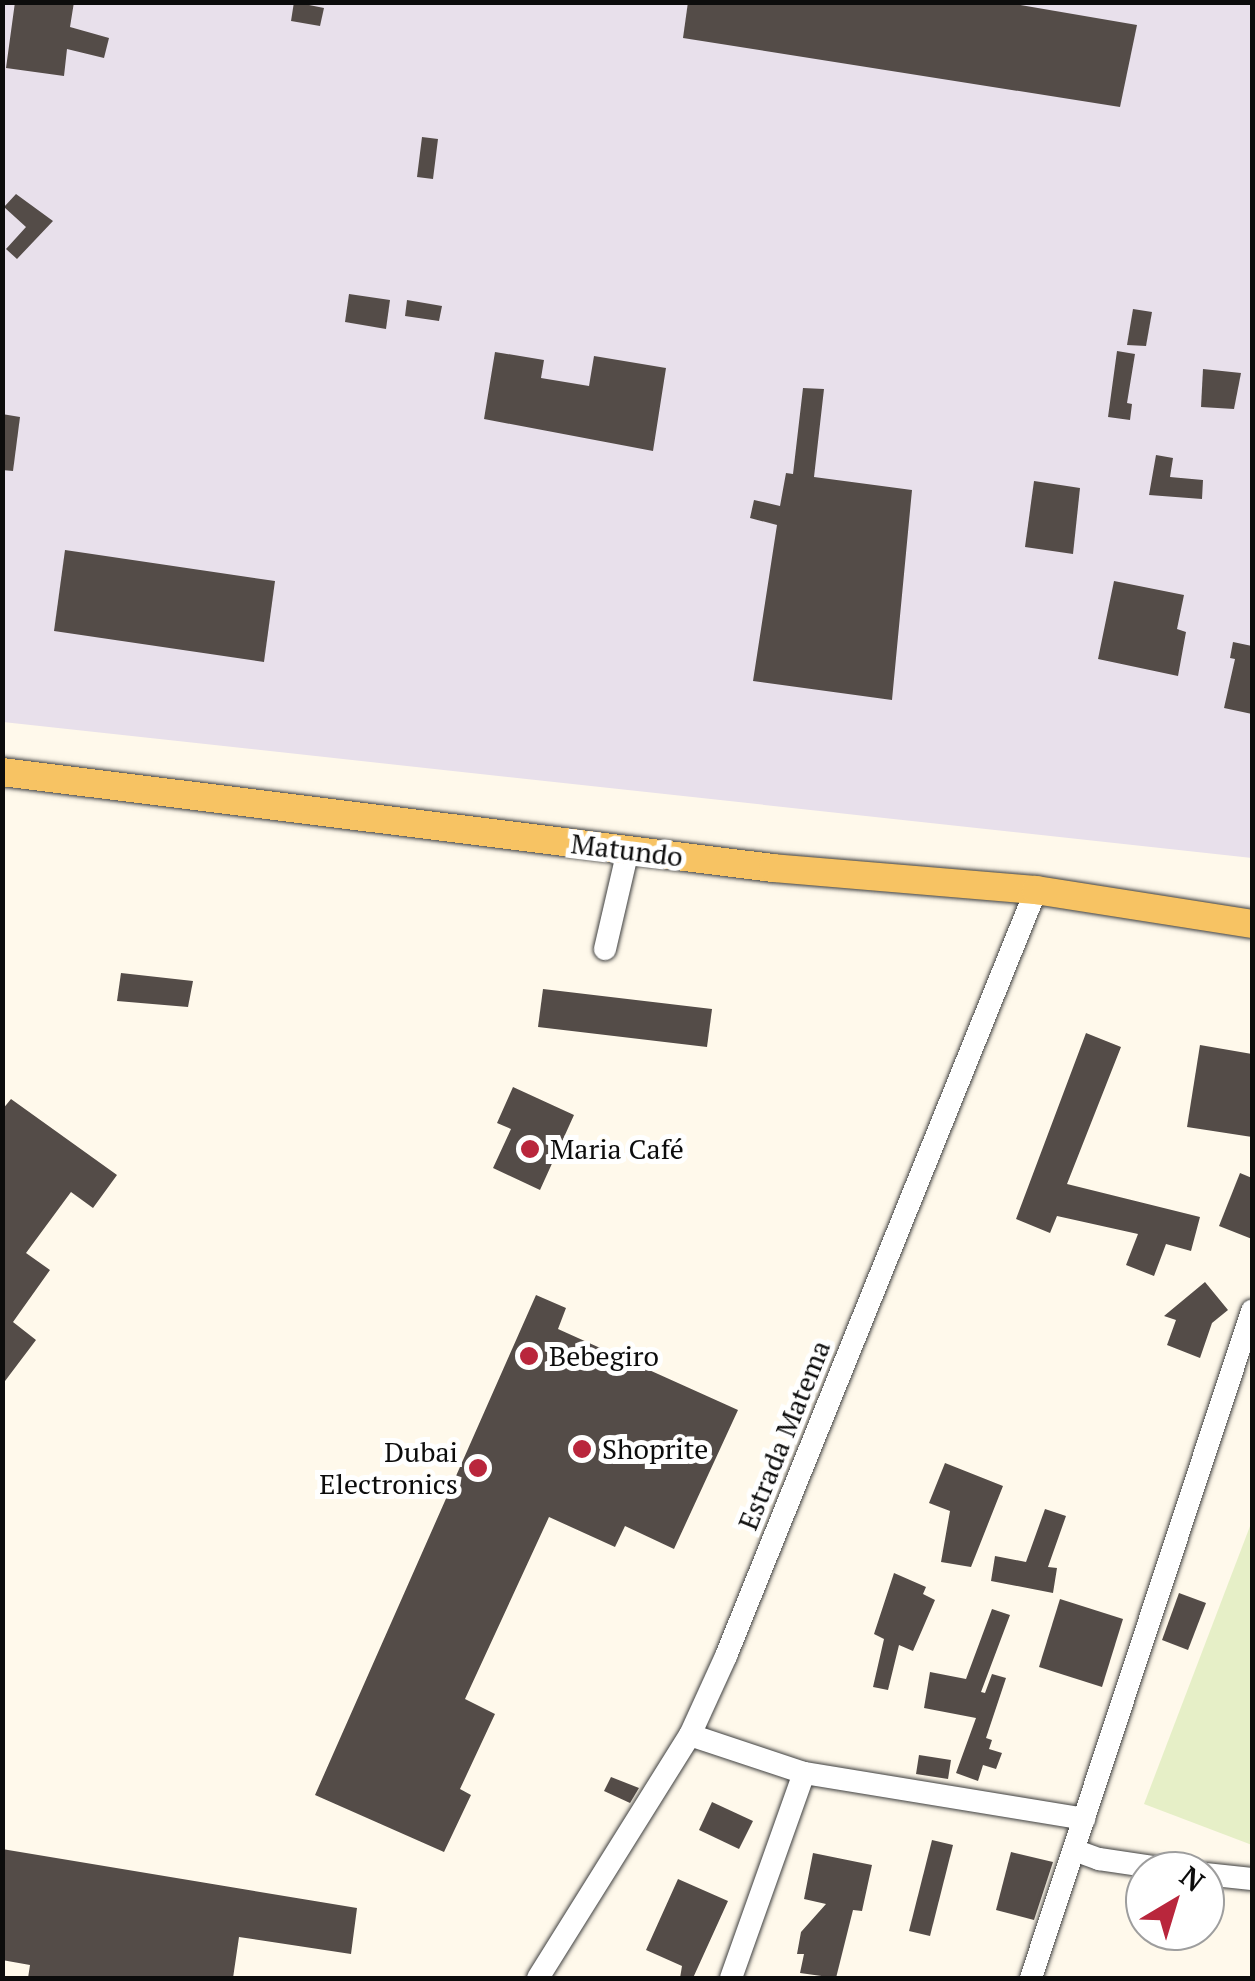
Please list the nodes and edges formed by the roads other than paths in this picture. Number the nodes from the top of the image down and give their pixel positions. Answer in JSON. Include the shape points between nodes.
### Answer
{"nodes":[{"id":1,"x":2,"y":772,"type":"edge"},
{"id":2,"x":628,"y":850,"type":"junction"},
{"id":3,"x":1036,"y":890,"type":"junction"},
{"id":4,"x":1252,"y":924,"type":"edge"},
{"id":5,"x":605,"y":949,"type":"dead end"},
{"id":6,"x":1252,"y":1311,"type":"edge"},
{"id":7,"x":690,"y":1735,"type":"junction"},
{"id":8,"x":804,"y":1773,"type":"junction"},
{"id":9,"x":1084,"y":1819,"type":"junction"},
{"id":10,"x":1074,"y":1850,"type":"junction"},
{"id":11,"x":1125,"y":1863,"type":"edge"},
{"id":12,"x":1225,"y":1876,"type":"edge"},
{"id":13,"x":1252,"y":1879,"type":"edge"},
{"id":14,"x":538,"y":1978,"type":"edge"},
{"id":15,"x":731,"y":1978,"type":"edge"},
{"id":16,"x":1031,"y":1978,"type":"edge"}],
"edges":[{"from":1,"to":2,"type":"main road","name":"Matundo"},
{"from":2,"to":3,"type":"main road","name":"Matundo"},
{"from":2,"to":5,"type":"street"},
{"from":3,"to":4,"type":"main road","name":"Matundo"},
{"from":3,"to":7,"type":"street","name":"Estrada Matema"},
{"from":6,"to":9,"type":"street"},
{"from":7,"to":8,"type":"street"},
{"from":7,"to":14,"type":"street","name":"Estrada Matema"},
{"from":8,"to":9,"type":"street"},
{"from":8,"to":15,"type":"street"},
{"from":9,"to":10,"type":"street"},
{"from":10,"to":11,"type":"street"},
{"from":10,"to":16,"type":"street"},
{"from":12,"to":13,"type":"street"}]}
